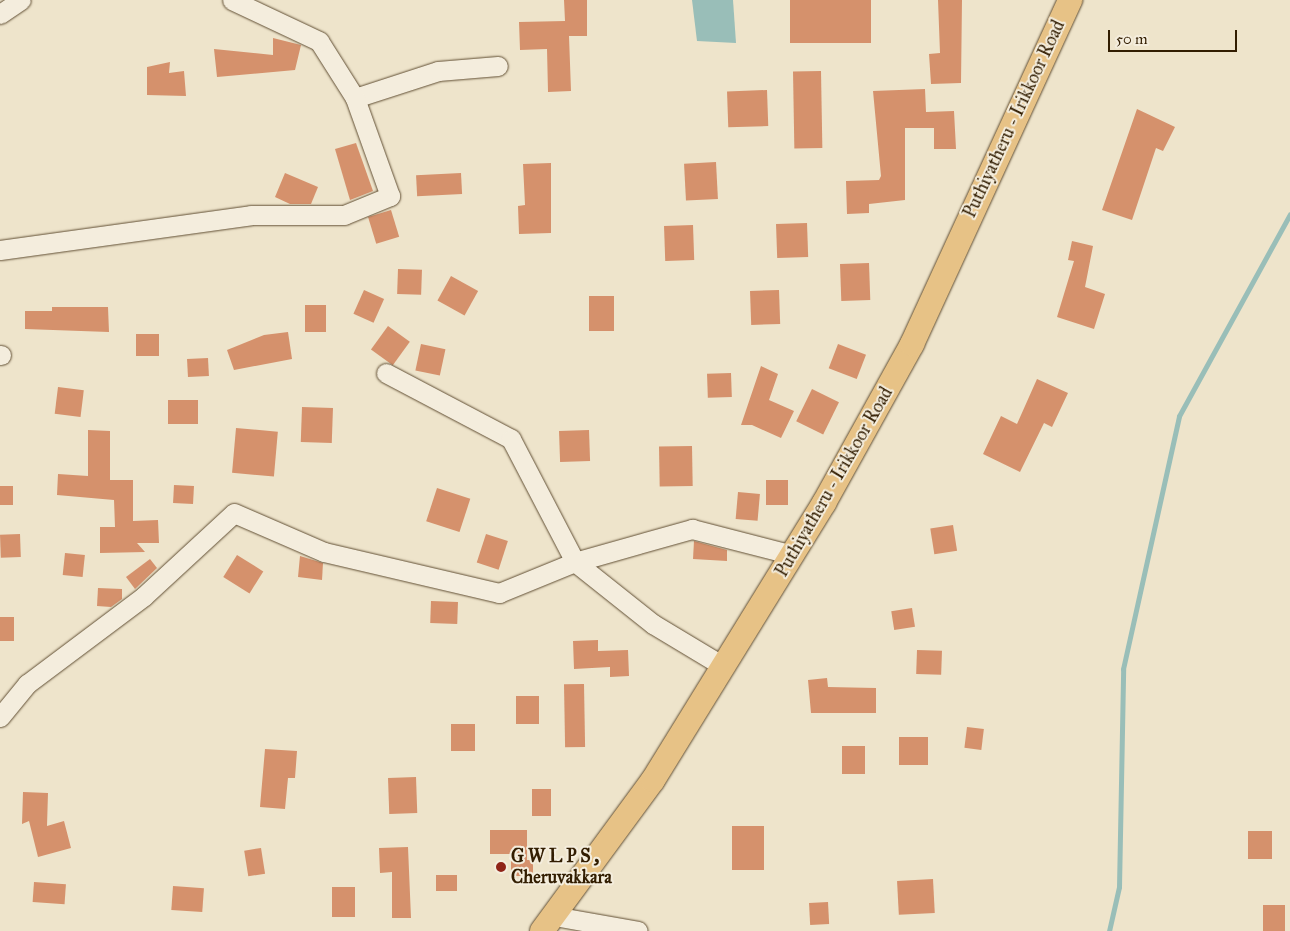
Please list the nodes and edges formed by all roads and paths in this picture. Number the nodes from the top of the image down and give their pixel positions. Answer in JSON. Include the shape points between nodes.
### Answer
{"nodes":[{"id":1,"x":21,"y":0,"type":"edge"},
{"id":2,"x":232,"y":0,"type":"edge"},
{"id":3,"x":1070,"y":0,"type":"edge"},
{"id":4,"x":0,"y":14,"type":"edge"},
{"id":5,"x":498,"y":66,"type":"dead end"},
{"id":6,"x":355,"y":98,"type":"junction"},
{"id":7,"x":0,"y":250,"type":"edge"},
{"id":8,"x":386,"y":373,"type":"dead end"},
{"id":9,"x":793,"y":555,"type":"junction"},
{"id":10,"x":575,"y":562,"type":"junction"},
{"id":11,"x":723,"y":666,"type":"junction"},
{"id":12,"x":0,"y":717,"type":"edge"},
{"id":13,"x":548,"y":923,"type":"edge"},
{"id":14,"x":638,"y":931,"type":"edge"}],
"edges":[{"from":1,"to":4,"type":"street"},
{"from":2,"to":6,"type":"street","via":[[319,41]]},
{"from":3,"to":9,"type":"main road","name":"Puthiyatheru - Irikkoor Road","via":[[912,344]]},
{"from":5,"to":6,"type":"street","via":[[438,71]]},
{"from":6,"to":7,"type":"street","via":[[390,196],[344,215],[251,215]]},
{"from":8,"to":10,"type":"street","via":[[511,439]]},
{"from":9,"to":10,"type":"street","via":[[692,530]]},
{"from":9,"to":11,"type":"main road","name":"Puthiyatheru - Irikkoor Road"},
{"from":10,"to":11,"type":"street","via":[[653,624]]},
{"from":10,"to":12,"type":"street","via":[[499,593],[324,552],[234,513],[144,596],[27,684]]},
{"from":11,"to":13,"type":"main road","name":"Puthiyatheru - Irikkoor Road","via":[[653,780]]},
{"from":13,"to":14,"type":"street"}]}
